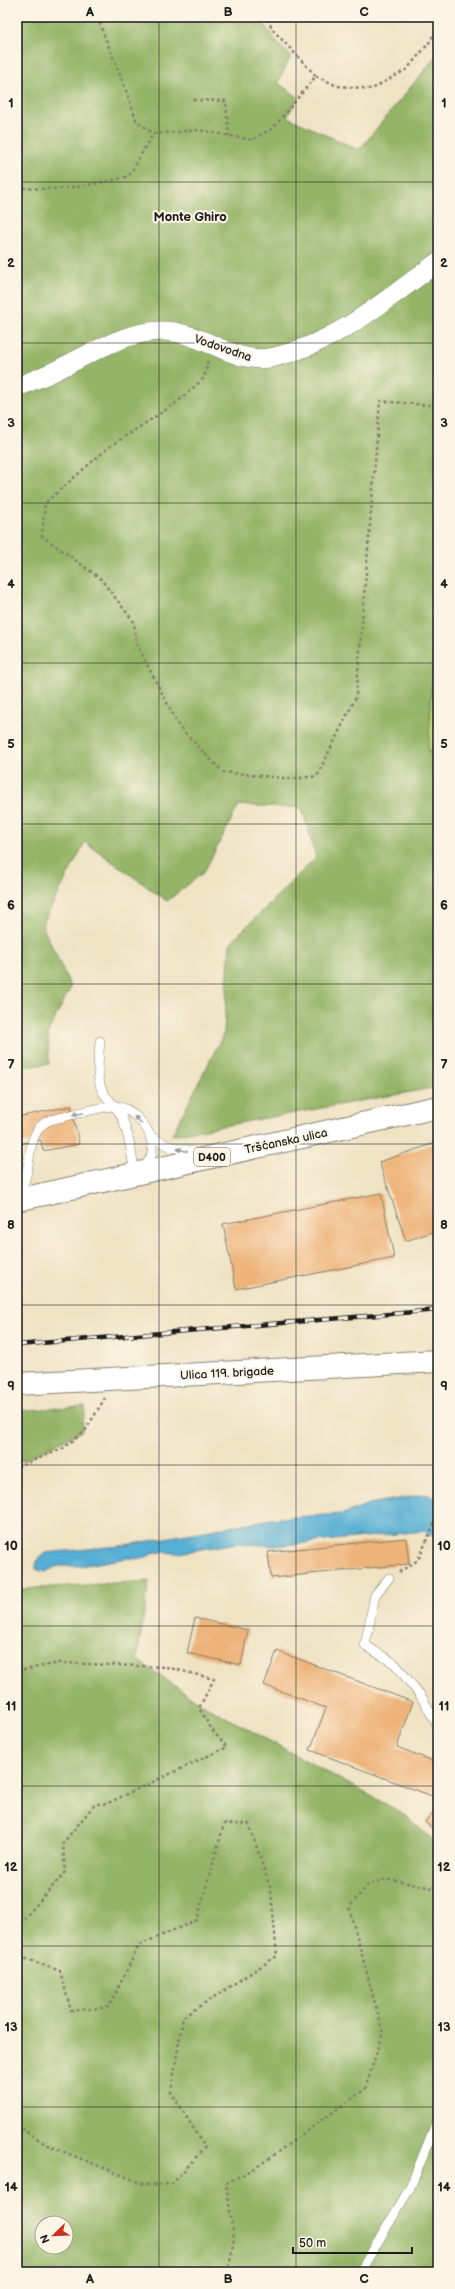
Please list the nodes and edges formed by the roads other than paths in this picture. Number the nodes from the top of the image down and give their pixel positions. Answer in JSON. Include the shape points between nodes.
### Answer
{"nodes":[{"id":1,"x":438,"y":262,"type":"edge"},
{"id":2,"x":17,"y":387,"type":"edge"},
{"id":3,"x":100,"y":1041,"type":"dead end"},
{"id":4,"x":117,"y":1106,"type":"junction"},
{"id":5,"x":438,"y":1107,"type":"edge"},
{"id":6,"x":150,"y":1136,"type":"junction"},
{"id":7,"x":215,"y":1157,"type":"junction"},
{"id":8,"x":135,"y":1174,"type":"junction"},
{"id":9,"x":17,"y":1196,"type":"edge"},
{"id":10,"x":17,"y":1200,"type":"edge"},
{"id":11,"x":438,"y":1361,"type":"edge"},
{"id":12,"x":17,"y":1384,"type":"edge"},
{"id":13,"x":389,"y":1578,"type":"road end"},
{"id":14,"x":438,"y":1726,"type":"edge"},
{"id":15,"x":438,"y":2119,"type":"edge"},
{"id":16,"x":360,"y":2272,"type":"edge"}],
"edges":[{"from":1,"to":2,"type":"street","name":"Vodovodna","via":[[364,317],[331,337],[274,358],[254,360],[174,332],[145,332],[96,348],[61,368]]},
{"from":3,"to":4,"type":"lane","via":[[100,1085],[104,1095]]},
{"from":6,"to":4,"type":"lane","one_way":true,"via":[[135,1116]]},
{"from":4,"to":8,"type":"lane","via":[[129,1139]]},
{"from":4,"to":9,"type":"lane","one_way":true,"via":[[41,1124],[34,1135],[26,1181]]},
{"from":5,"to":7,"type":"main road","name":"Tršćanska ulica","number":"D400"},
{"from":7,"to":6,"type":"lane","one_way":true,"via":[[168,1146]]},
{"from":6,"to":8,"type":"lane","via":[[152,1157]]},
{"from":7,"to":8,"type":"main road","name":"Tršćanska ulica","number":"D400"},
{"from":8,"to":10,"type":"main road","name":"Tršćanska ulica","number":"D400"},
{"from":11,"to":12,"type":"main road","name":"Ulica 119. brigade"},
{"from":13,"to":14,"type":"lane","via":[[374,1595],[365,1644],[394,1664],[421,1696]]},
{"from":15,"to":16,"type":"lane","via":[[410,2188]]}]}
